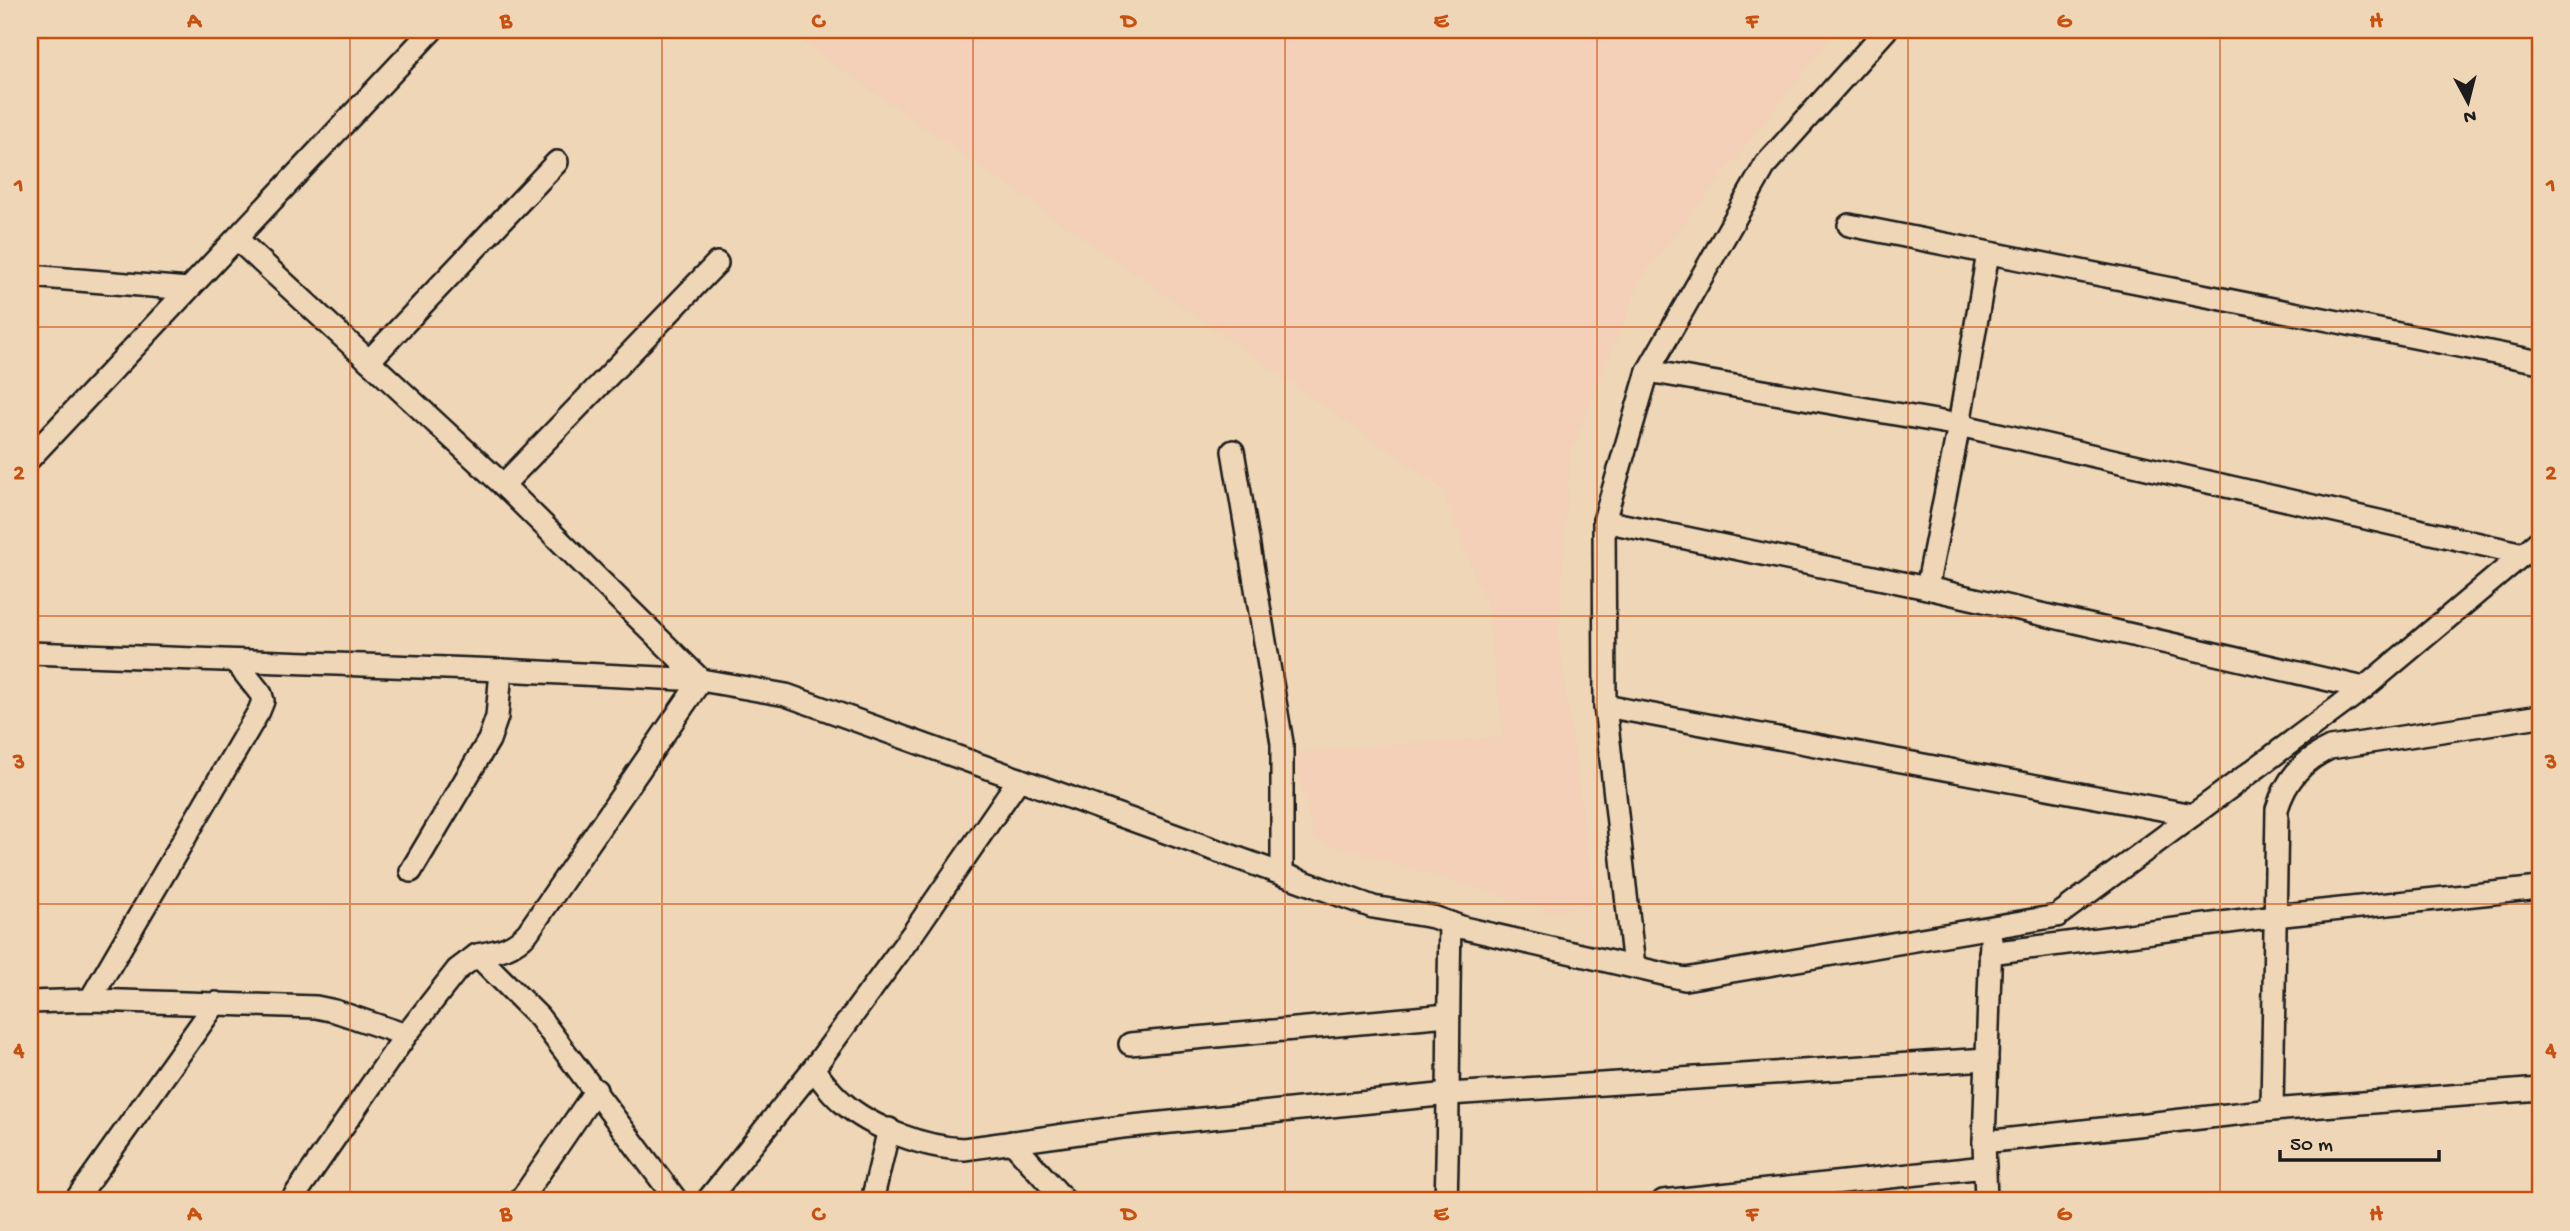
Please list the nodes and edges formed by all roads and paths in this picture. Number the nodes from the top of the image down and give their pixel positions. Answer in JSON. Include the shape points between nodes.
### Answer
{"nodes":[{"id":1,"x":432,"y":30,"type":"edge"},
{"id":2,"x":1886,"y":30,"type":"edge"},
{"id":3,"x":557,"y":162,"type":"dead end"},
{"id":4,"x":1849,"y":225,"type":"dead end"},
{"id":5,"x":237,"y":239,"type":"junction"},
{"id":6,"x":1988,"y":253,"type":"junction"},
{"id":7,"x":717,"y":263,"type":"dead end"},
{"id":8,"x":30,"y":276,"type":"edge"},
{"id":9,"x":188,"y":289,"type":"junction"},
{"id":10,"x":369,"y":361,"type":"junction"},
{"id":11,"x":2540,"y":362,"type":"edge"},
{"id":12,"x":1648,"y":371,"type":"junction"},
{"id":13,"x":1959,"y":425,"type":"junction"},
{"id":14,"x":1233,"y":451,"type":"dead end"},
{"id":15,"x":30,"y":458,"type":"edge"},
{"id":16,"x":503,"y":485,"type":"junction"},
{"id":17,"x":1604,"y":521,"type":"junction"},
{"id":18,"x":2540,"y":540,"type":"edge"},
{"id":19,"x":2523,"y":554,"type":"junction"},
{"id":20,"x":1927,"y":588,"type":"junction"},
{"id":21,"x":30,"y":653,"type":"edge"},
{"id":22,"x":235,"y":661,"type":"junction"},
{"id":23,"x":501,"y":670,"type":"junction"},
{"id":24,"x":701,"y":680,"type":"junction"},
{"id":25,"x":2364,"y":688,"type":"junction"},
{"id":26,"x":1605,"y":706,"type":"junction"},
{"id":27,"x":2540,"y":716,"type":"edge"},
{"id":28,"x":1018,"y":779,"type":"junction"},
{"id":29,"x":2193,"y":815,"type":"junction"},
{"id":30,"x":411,"y":871,"type":"dead end"},
{"id":31,"x":1282,"y":874,"type":"junction"},
{"id":32,"x":2540,"y":888,"type":"edge"},
{"id":33,"x":2275,"y":916,"type":"junction"},
{"id":34,"x":1450,"y":923,"type":"junction"},
{"id":35,"x":1991,"y":927,"type":"junction"},
{"id":36,"x":1990,"y":953,"type":"junction"},
{"id":37,"x":477,"y":955,"type":"junction"},
{"id":38,"x":1634,"y":967,"type":"junction"},
{"id":39,"x":90,"y":1000,"type":"junction"},
{"id":40,"x":30,"y":1002,"type":"edge"},
{"id":41,"x":216,"y":1003,"type":"junction"},
{"id":42,"x":1448,"y":1015,"type":"junction"},
{"id":43,"x":406,"y":1035,"type":"junction"},
{"id":44,"x":1130,"y":1044,"type":"dead end"},
{"id":45,"x":1987,"y":1059,"type":"junction"},
{"id":46,"x":813,"y":1069,"type":"junction"},
{"id":47,"x":2540,"y":1088,"type":"edge"},
{"id":48,"x":596,"y":1090,"type":"junction"},
{"id":49,"x":1449,"y":1094,"type":"junction"},
{"id":50,"x":2272,"y":1110,"type":"junction"},
{"id":51,"x":889,"y":1129,"type":"junction"},
{"id":52,"x":1012,"y":1142,"type":"junction"},
{"id":53,"x":1984,"y":1142,"type":"junction"},
{"id":54,"x":1985,"y":1167,"type":"junction"},
{"id":55,"x":75,"y":1201,"type":"edge"},
{"id":56,"x":291,"y":1201,"type":"edge"},
{"id":57,"x":520,"y":1201,"type":"edge"},
{"id":58,"x":677,"y":1201,"type":"edge"},
{"id":59,"x":707,"y":1201,"type":"edge"},
{"id":60,"x":873,"y":1201,"type":"edge"},
{"id":61,"x":1065,"y":1201,"type":"edge"},
{"id":62,"x":1446,"y":1201,"type":"edge"},
{"id":63,"x":1663,"y":1201,"type":"edge"},
{"id":64,"x":1986,"y":1201,"type":"edge"}],
"edges":[{"from":1,"to":5,"type":"street"},
{"from":2,"to":12,"type":"street","via":[[1766,164]]},
{"from":3,"to":10,"type":"street"},
{"from":4,"to":6,"type":"street"},
{"from":5,"to":9,"type":"street"},
{"from":5,"to":10,"type":"street"},
{"from":6,"to":11,"type":"street"},
{"from":6,"to":13,"type":"street"},
{"from":7,"to":16,"type":"street"},
{"from":8,"to":9,"type":"street"},
{"from":9,"to":15,"type":"street"},
{"from":10,"to":16,"type":"street"},
{"from":12,"to":13,"type":"street"},
{"from":12,"to":17,"type":"street"},
{"from":13,"to":19,"type":"street"},
{"from":13,"to":20,"type":"street"},
{"from":14,"to":31,"type":"street","via":[[1281,735]]},
{"from":16,"to":24,"type":"street"},
{"from":17,"to":20,"type":"street"},
{"from":17,"to":26,"type":"street"},
{"from":18,"to":19,"type":"street"},
{"from":19,"to":25,"type":"street"},
{"from":20,"to":25,"type":"street"},
{"from":21,"to":22,"type":"street"},
{"from":22,"to":23,"type":"street"},
{"from":22,"to":39,"type":"street","via":[[261,694],[260,711]]},
{"from":23,"to":24,"type":"street"},
{"from":23,"to":30,"type":"street","via":[[497,717],[489,740]]},
{"from":24,"to":28,"type":"street","via":[[786,695]]},
{"from":24,"to":37,"type":"street","via":[[528,932],[507,950]]},
{"from":25,"to":29,"type":"street"},
{"from":26,"to":29,"type":"street"},
{"from":26,"to":38,"type":"street"},
{"from":27,"to":33,"type":"street","via":[[2330,748],[2316,754],[2288,781],[2277,809]]},
{"from":28,"to":31,"type":"street"},
{"from":28,"to":46,"type":"street"},
{"from":29,"to":35,"type":"street","via":[[2057,916]]},
{"from":31,"to":34,"type":"street","via":[[1373,907]]},
{"from":32,"to":33,"type":"street"},
{"from":33,"to":36,"type":"street"},
{"from":33,"to":50,"type":"street"},
{"from":34,"to":38,"type":"street"},
{"from":34,"to":42,"type":"street"},
{"from":35,"to":36,"type":"street"},
{"from":35,"to":38,"type":"street","via":[[1685,979]]},
{"from":36,"to":45,"type":"street"},
{"from":37,"to":43,"type":"street","via":[[457,970]]},
{"from":37,"to":48,"type":"street","via":[[539,1017]]},
{"from":39,"to":40,"type":"street"},
{"from":39,"to":41,"type":"street"},
{"from":41,"to":43,"type":"street","via":[[316,1007]]},
{"from":41,"to":55,"type":"street"},
{"from":42,"to":44,"type":"street"},
{"from":42,"to":49,"type":"street"},
{"from":43,"to":56,"type":"street"},
{"from":45,"to":49,"type":"street"},
{"from":45,"to":53,"type":"street"},
{"from":46,"to":51,"type":"street","via":[[844,1105]]},
{"from":46,"to":59,"type":"street"},
{"from":47,"to":50,"type":"street"},
{"from":48,"to":57,"type":"street"},
{"from":48,"to":58,"type":"street"},
{"from":49,"to":52,"type":"street"},
{"from":49,"to":62,"type":"street"},
{"from":50,"to":53,"type":"street"},
{"from":51,"to":52,"type":"street","via":[[947,1148]]},
{"from":51,"to":60,"type":"street"},
{"from":52,"to":61,"type":"street"},
{"from":53,"to":54,"type":"street"},
{"from":54,"to":63,"type":"street"},
{"from":54,"to":64,"type":"street"}]}
